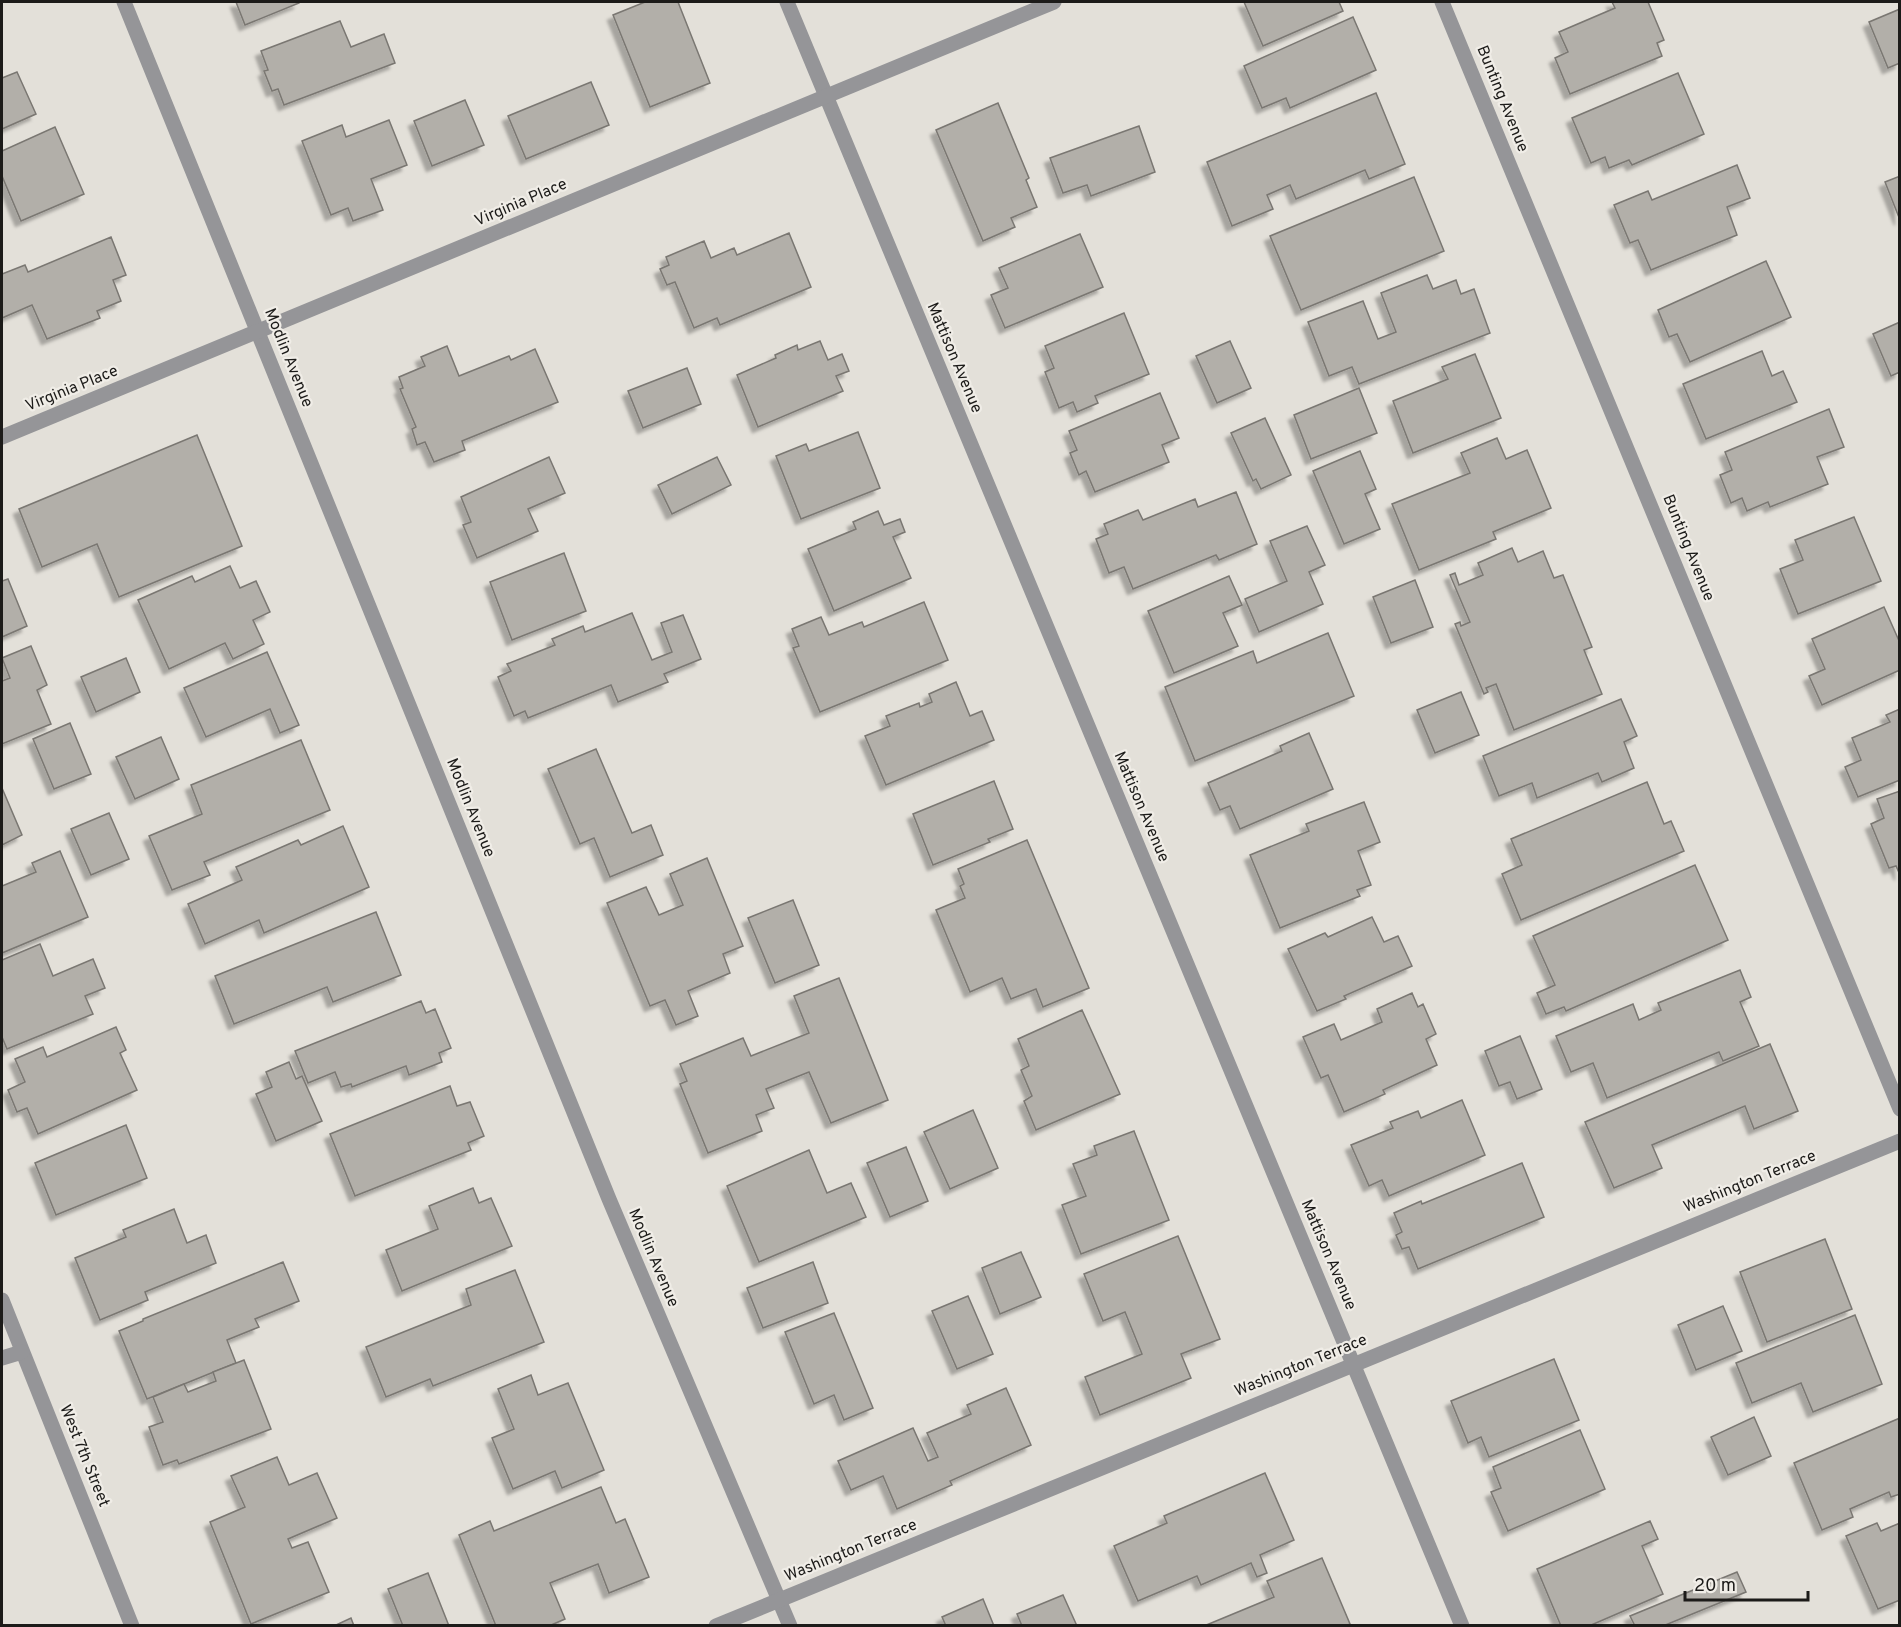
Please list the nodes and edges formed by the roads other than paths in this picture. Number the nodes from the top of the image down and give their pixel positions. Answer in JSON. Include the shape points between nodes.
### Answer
{"nodes":[{"id":1,"x":124,"y":2,"type":"edge"},
{"id":2,"x":787,"y":2,"type":"edge"},
{"id":3,"x":1054,"y":2,"type":"edge"},
{"id":4,"x":1442,"y":2,"type":"edge"},
{"id":5,"x":826,"y":95,"type":"junction"},
{"id":6,"x":258,"y":331,"type":"junction"},
{"id":7,"x":2,"y":437,"type":"edge"},
{"id":8,"x":1899,"y":1109,"type":"edge"},
{"id":9,"x":1899,"y":1141,"type":"edge"},
{"id":10,"x":2,"y":1300,"type":"edge"},
{"id":11,"x":22,"y":1352,"type":"junction"},
{"id":12,"x":2,"y":1358,"type":"edge"},
{"id":13,"x":1354,"y":1364,"type":"junction"},
{"id":14,"x":779,"y":1600,"type":"junction"},
{"id":15,"x":132,"y":1626,"type":"edge"},
{"id":16,"x":716,"y":1626,"type":"edge"},
{"id":17,"x":790,"y":1626,"type":"edge"},
{"id":18,"x":1462,"y":1626,"type":"edge"}],
"edges":[{"from":1,"to":6,"type":"street","name":"Modlin Avenue"},
{"from":2,"to":5,"type":"street","name":"Mattison Avenue"},
{"from":3,"to":5,"type":"street","name":"Virginia Place"},
{"from":4,"to":8,"type":"street","name":"Bunting Avenue"},
{"from":5,"to":6,"type":"street","name":"Virginia Place"},
{"from":5,"to":13,"type":"street","name":"Mattison Avenue"},
{"from":6,"to":7,"type":"street","name":"Virginia Place"},
{"from":6,"to":14,"type":"street","name":"Modlin Avenue","via":[[609,1199]]},
{"from":9,"to":13,"type":"street","name":"Washington Terrace"},
{"from":10,"to":11,"type":"street","name":"West 7th Street"},
{"from":11,"to":12,"type":"street"},
{"from":11,"to":15,"type":"street","name":"West 7th Street"},
{"from":13,"to":14,"type":"street","name":"Washington Terrace"},
{"from":13,"to":18,"type":"street","name":"Mattison Avenue"},
{"from":14,"to":16,"type":"street","name":"Washington Terrace"},
{"from":14,"to":17,"type":"street","name":"Modlin Avenue"}]}
